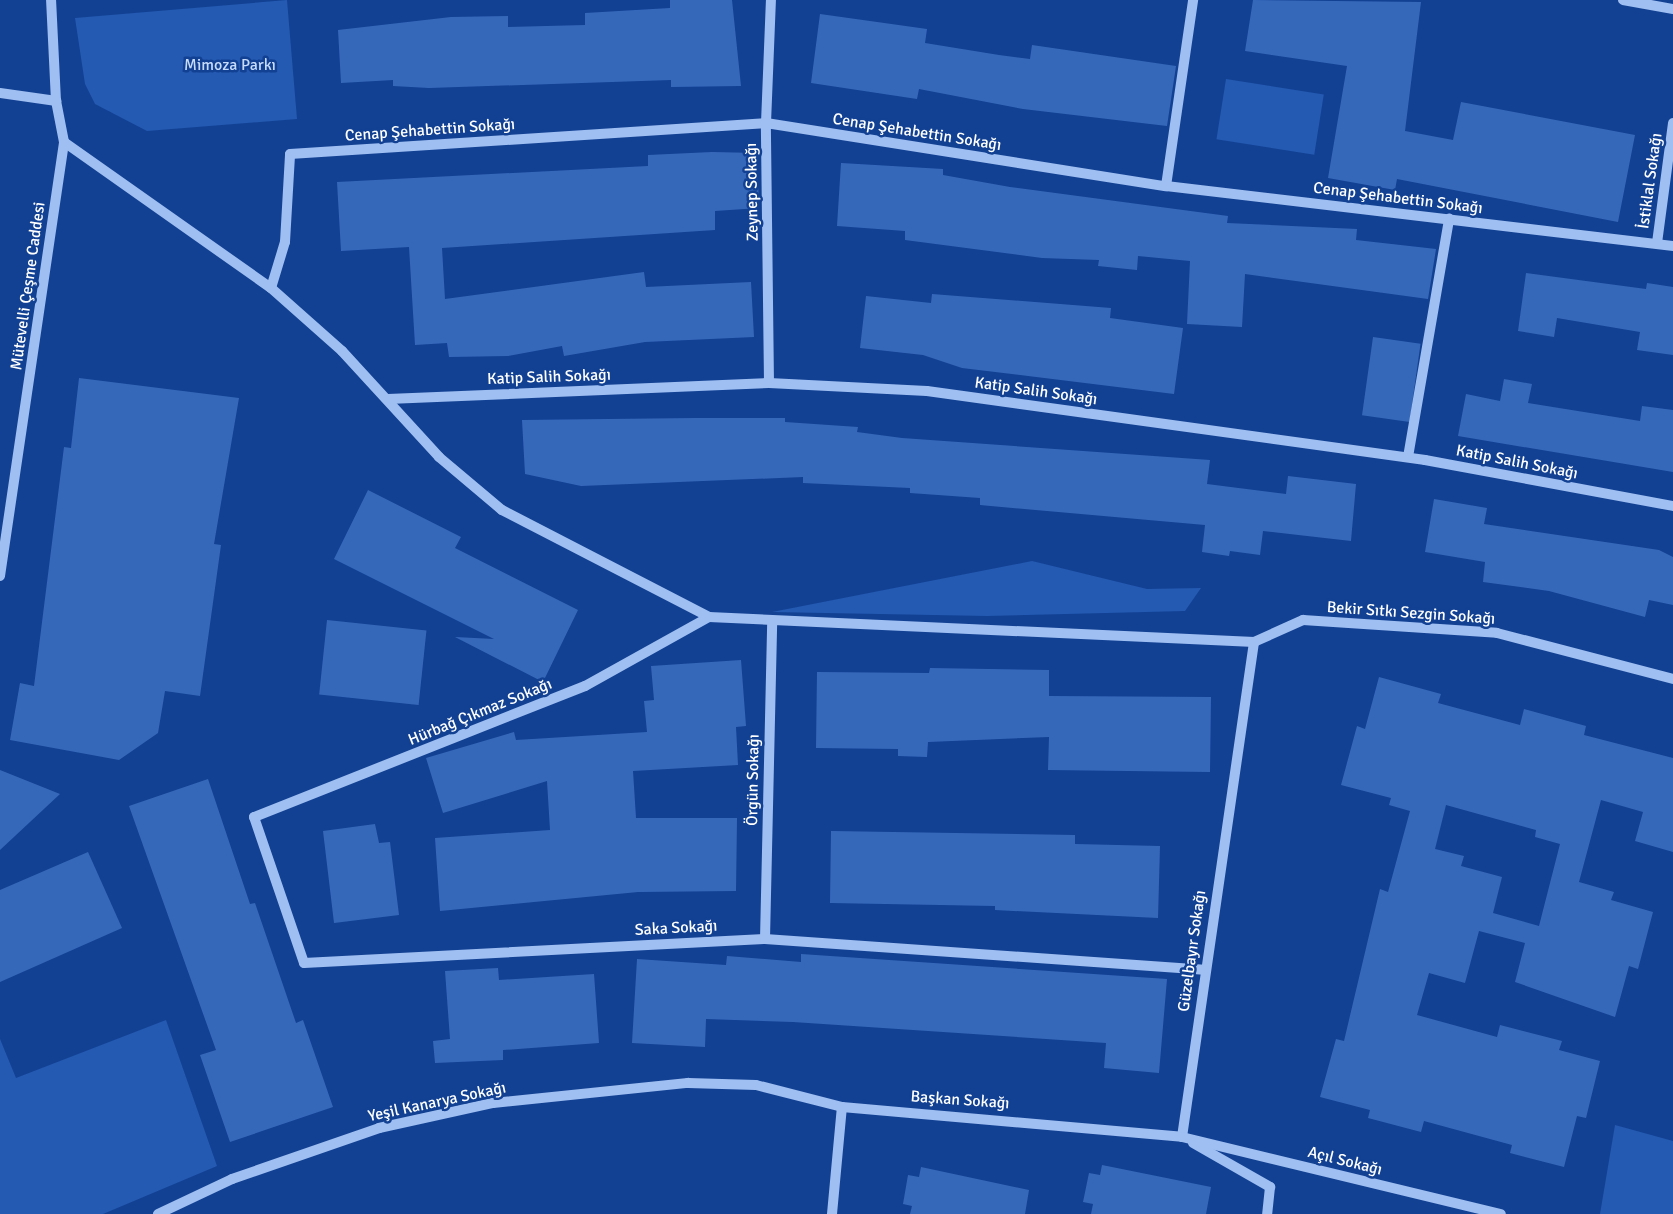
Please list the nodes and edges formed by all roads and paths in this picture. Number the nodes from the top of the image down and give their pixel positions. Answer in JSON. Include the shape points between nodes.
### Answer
{"nodes":[{"id":1,"x":51,"y":0,"type":"edge"},
{"id":2,"x":771,"y":0,"type":"edge"},
{"id":3,"x":1193,"y":0,"type":"edge"},
{"id":4,"x":1623,"y":0,"type":"edge"},
{"id":5,"x":1673,"y":9,"type":"edge"},
{"id":6,"x":0,"y":93,"type":"edge"},
{"id":7,"x":56,"y":101,"type":"junction"},
{"id":8,"x":766,"y":123,"type":"junction"},
{"id":9,"x":1673,"y":123,"type":"edge"},
{"id":10,"x":64,"y":142,"type":"junction"},
{"id":11,"x":1166,"y":186,"type":"junction"},
{"id":12,"x":1449,"y":219,"type":"junction"},
{"id":13,"x":1657,"y":243,"type":"junction"},
{"id":14,"x":1673,"y":246,"type":"edge"},
{"id":15,"x":271,"y":288,"type":"junction"},
{"id":16,"x":769,"y":383,"type":"junction"},
{"id":17,"x":388,"y":399,"type":"junction"},
{"id":18,"x":1408,"y":457,"type":"junction"},
{"id":19,"x":1673,"y":506,"type":"edge"},
{"id":20,"x":0,"y":576,"type":"edge"},
{"id":21,"x":709,"y":617,"type":"junction"},
{"id":22,"x":772,"y":621,"type":"junction"},
{"id":23,"x":1254,"y":642,"type":"junction"},
{"id":24,"x":1673,"y":679,"type":"edge"},
{"id":25,"x":255,"y":817,"type":"joint"},
{"id":26,"x":765,"y":939,"type":"junction"},
{"id":27,"x":1204,"y":970,"type":"junction"},
{"id":28,"x":842,"y":1107,"type":"junction"},
{"id":29,"x":1182,"y":1137,"type":"junction"},
{"id":30,"x":158,"y":1214,"type":"edge"},
{"id":31,"x":832,"y":1214,"type":"edge"},
{"id":32,"x":1267,"y":1214,"type":"edge"},
{"id":33,"x":1501,"y":1214,"type":"edge"}],
"edges":[{"from":1,"to":7,"type":"street","name":"Mütevelli Çeşme Caddesi"},
{"from":2,"to":8,"type":"street","name":"Zeynep Sokağı"},
{"from":3,"to":11,"type":"street"},
{"from":4,"to":5,"type":"street"},
{"from":6,"to":7,"type":"street"},
{"from":7,"to":10,"type":"street","name":"Mütevelli Çeşme Caddesi"},
{"from":8,"to":11,"type":"street","name":"Cenap Şehabettin Sokağı"},
{"from":8,"to":15,"type":"street","name":"Cenap Şehabettin Sokağı","via":[[290,154],[285,242]]},
{"from":8,"to":16,"type":"street","name":"Zeynep Sokağı"},
{"from":9,"to":13,"type":"street","name":"İstiklal Sokağı"},
{"from":10,"to":15,"type":"street"},
{"from":10,"to":20,"type":"street","name":"Mütevelli Çeşme Caddesi"},
{"from":11,"to":12,"type":"street","name":"Cenap Şehabettin Sokağı"},
{"from":12,"to":13,"type":"street","name":"Cenap Şehabettin Sokağı"},
{"from":12,"to":18,"type":"street"},
{"from":13,"to":14,"type":"street","name":"Cenap Şehabettin Sokağı"},
{"from":15,"to":17,"type":"street"},
{"from":16,"to":17,"type":"street","name":"Katip Salih Sokağı"},
{"from":16,"to":18,"type":"street","name":"Katip Salih Sokağı","via":[[927,391]]},
{"from":17,"to":21,"type":"street","via":[[439,457],[502,510]]},
{"from":18,"to":19,"type":"street","name":"Katip Salih Sokağı"},
{"from":21,"to":22,"type":"street"},
{"from":21,"to":25,"type":"street","name":"Hürbağ Çıkmaz Sokağı","via":[[585,686]]},
{"from":22,"to":23,"type":"street"},
{"from":22,"to":26,"type":"street","name":"Örgün Sokağı"},
{"from":23,"to":24,"type":"street","name":"Bekir Sıtkı Sezgin Sokağı","via":[[1302,620],[1497,633]]},
{"from":23,"to":27,"type":"street","name":"Güzelbayır Sokağı"},
{"from":25,"to":26,"type":"street","name":"Saka Sokağı","via":[[304,963]]},
{"from":26,"to":27,"type":"street","name":"Saka Sokağı"},
{"from":27,"to":29,"type":"street","name":"Güzelbayır Sokağı"},
{"from":28,"to":29,"type":"street","name":"Başkan Sokağı"},
{"from":28,"to":30,"type":"street","name":"Yeşil Kanarya Sokağı","via":[[756,1085],[688,1083],[492,1103],[379,1128],[232,1179]]},
{"from":28,"to":31,"type":"street"},
{"from":29,"to":32,"type":"street","via":[[1270,1187]]},
{"from":29,"to":33,"type":"street","name":"Açıl Sokağı"}]}
